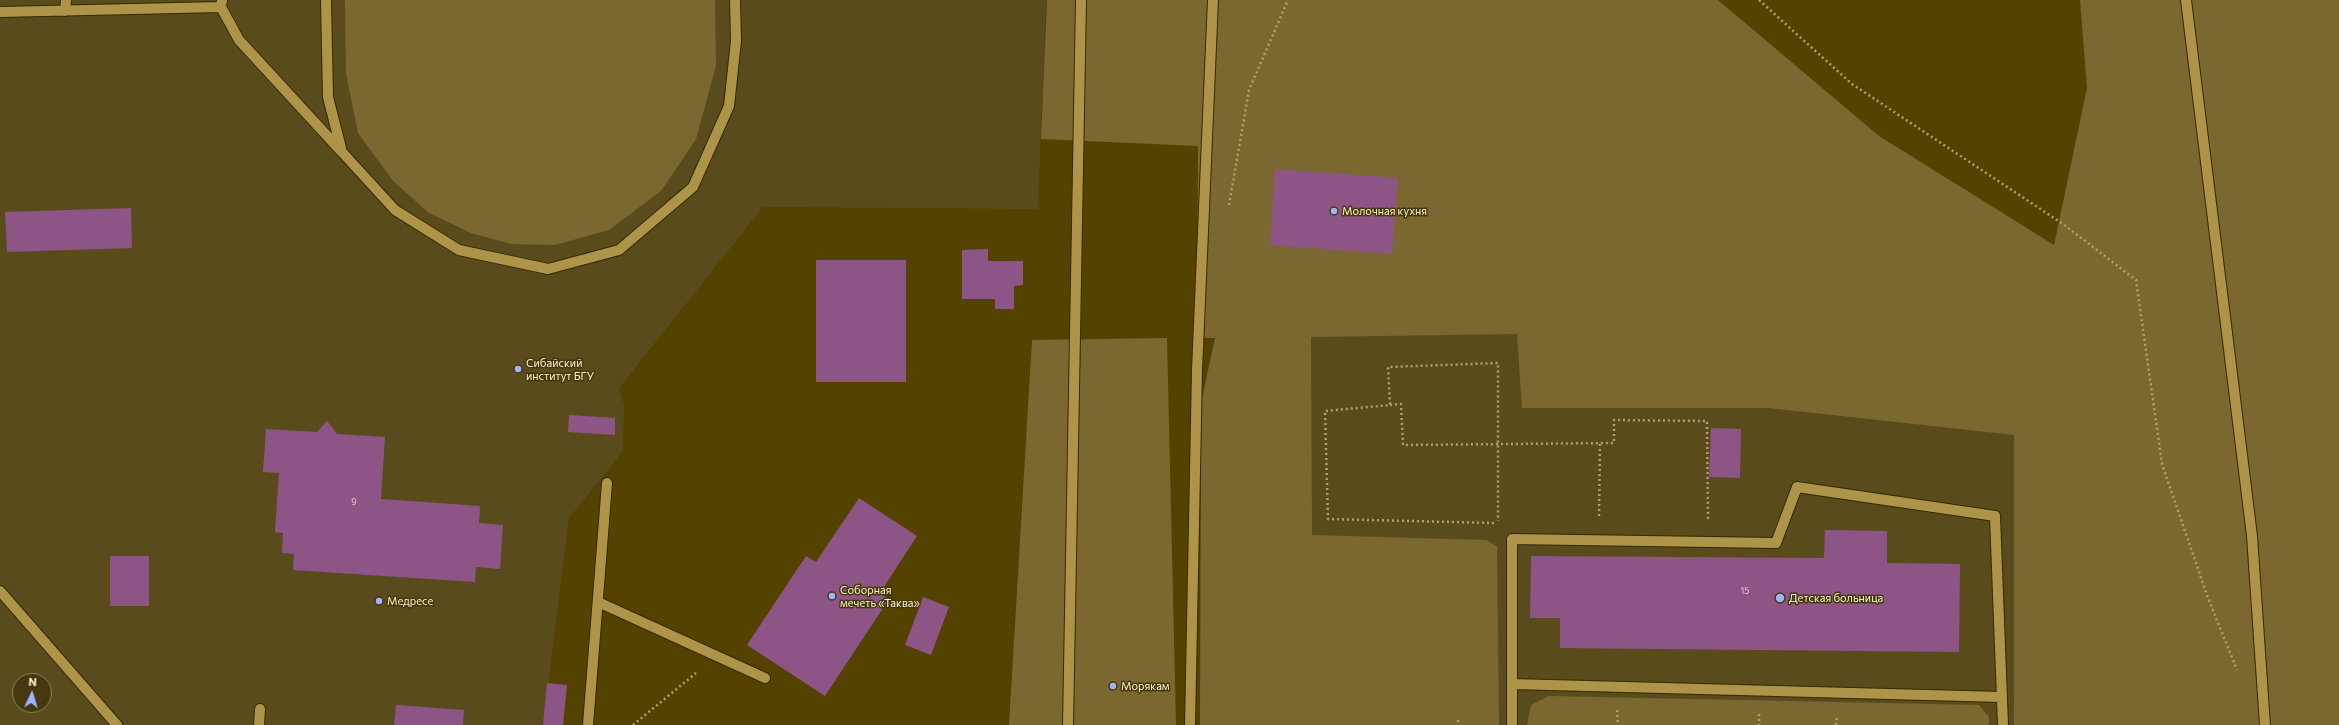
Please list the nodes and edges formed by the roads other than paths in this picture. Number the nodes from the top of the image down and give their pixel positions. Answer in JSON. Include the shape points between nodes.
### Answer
{"nodes":[{"id":1,"x":66,"y":0,"type":"edge"},
{"id":2,"x":326,"y":0,"type":"edge"},
{"id":3,"x":735,"y":0,"type":"edge"},
{"id":4,"x":1081,"y":0,"type":"edge"},
{"id":5,"x":1213,"y":0,"type":"edge"},
{"id":6,"x":2186,"y":0,"type":"edge"},
{"id":7,"x":222,"y":4,"type":"edge"},
{"id":8,"x":65,"y":11,"type":"junction"},
{"id":9,"x":0,"y":12,"type":"edge"},
{"id":10,"x":342,"y":152,"type":"junction"},
{"id":11,"x":607,"y":483,"type":"dead end"},
{"id":12,"x":0,"y":591,"type":"edge"},
{"id":13,"x":598,"y":602,"type":"junction"},
{"id":14,"x":765,"y":678,"type":"dead end"},
{"id":15,"x":1512,"y":684,"type":"junction"},
{"id":16,"x":2002,"y":697,"type":"junction"},
{"id":17,"x":260,"y":709,"type":"dead end"},
{"id":18,"x":117,"y":725,"type":"edge"},
{"id":19,"x":259,"y":725,"type":"edge"},
{"id":20,"x":588,"y":725,"type":"edge"},
{"id":21,"x":1068,"y":725,"type":"edge"},
{"id":22,"x":1190,"y":725,"type":"edge"},
{"id":23,"x":1512,"y":725,"type":"edge"},
{"id":24,"x":2003,"y":725,"type":"edge"},
{"id":25,"x":2265,"y":725,"type":"edge"}],
"edges":[{"from":1,"to":8,"type":"street"},
{"from":2,"to":10,"type":"street","via":[[328,97]]},
{"from":3,"to":10,"type":"street","via":[[736,41],[729,106],[693,187],[619,250],[548,269],[459,250],[395,210]]},
{"from":4,"to":21,"type":"street"},
{"from":5,"to":22,"type":"street","via":[[1197,370]]},
{"from":6,"to":25,"type":"street","via":[[2252,536]]},
{"from":7,"to":8,"type":"street"},
{"from":7,"to":10,"type":"street","via":[[239,40]]},
{"from":8,"to":9,"type":"street"},
{"from":11,"to":13,"type":"street"},
{"from":12,"to":18,"type":"street"},
{"from":13,"to":14,"type":"street"},
{"from":13,"to":20,"type":"street"},
{"from":15,"to":16,"type":"street"},
{"from":15,"to":16,"type":"street","via":[[1512,539],[1776,543],[1797,487],[1995,516]]},
{"from":15,"to":23,"type":"street"},
{"from":16,"to":24,"type":"street"},
{"from":17,"to":19,"type":"street"}]}
